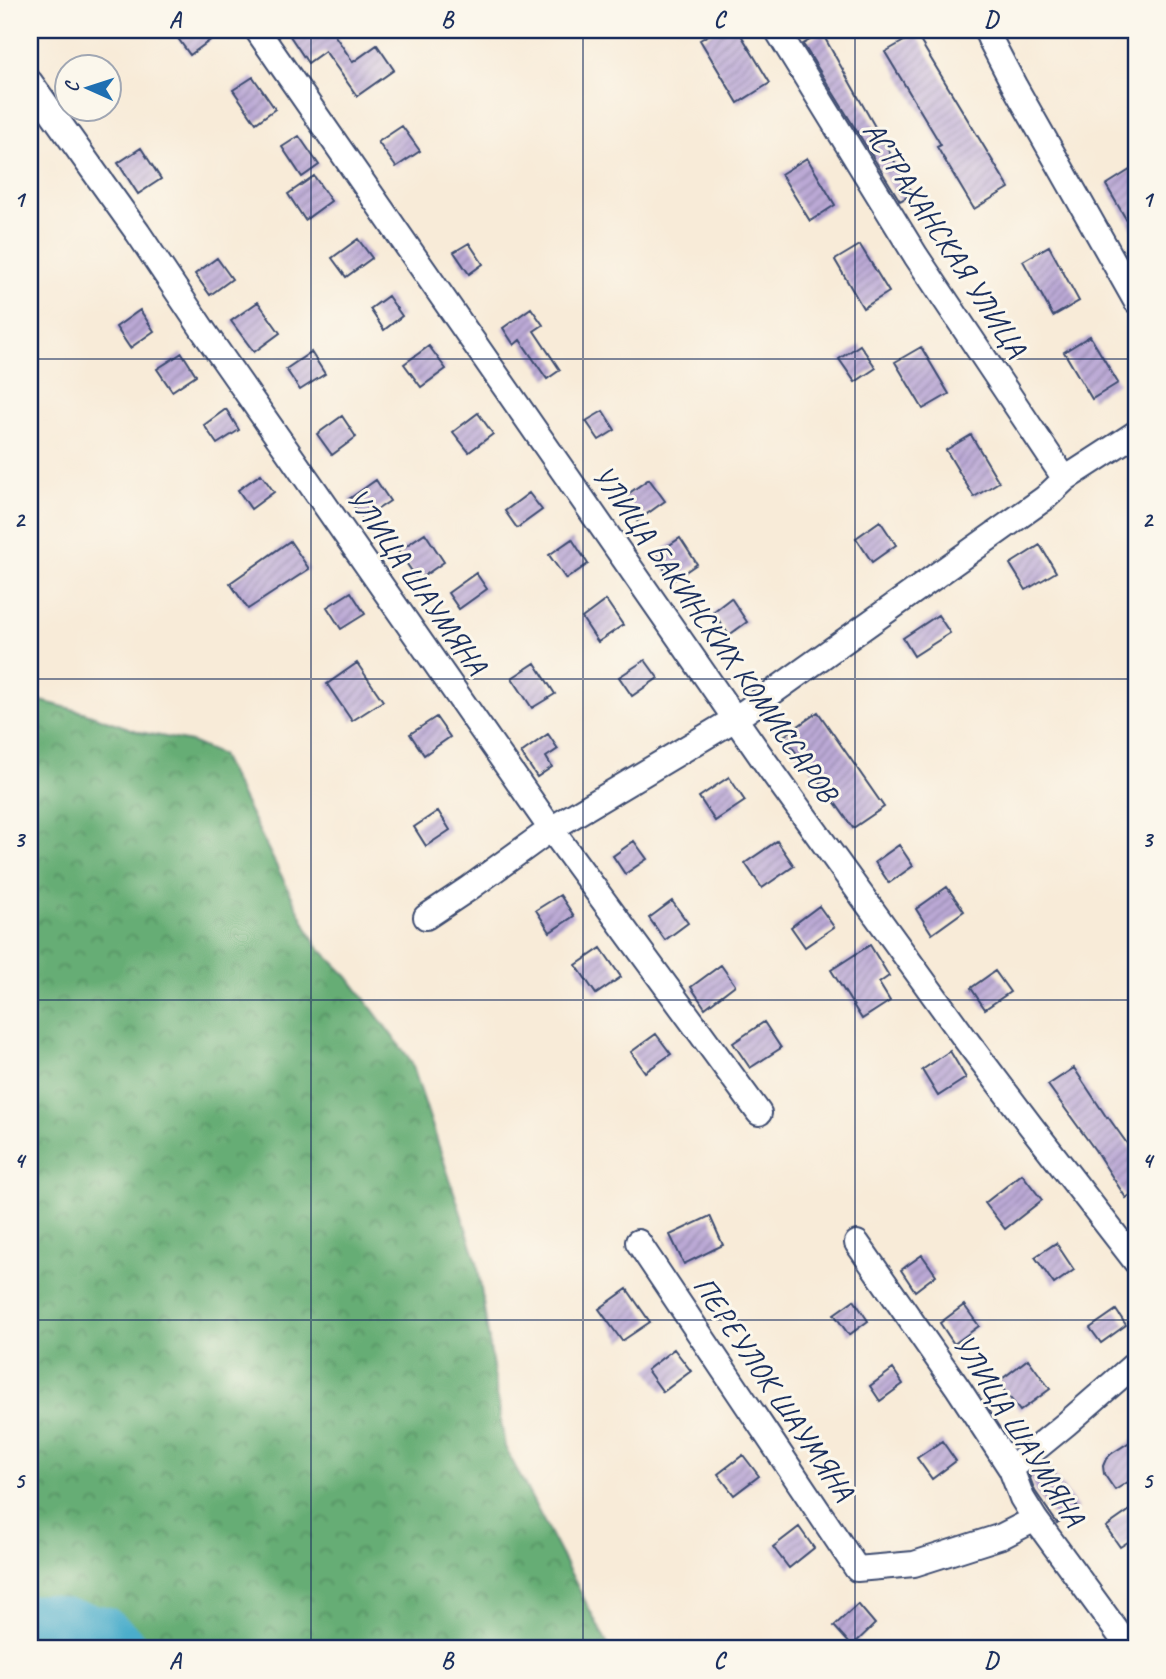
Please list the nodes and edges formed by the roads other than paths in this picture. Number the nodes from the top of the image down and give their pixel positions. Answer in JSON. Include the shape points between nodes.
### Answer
{"nodes":[{"id":1,"x":257,"y":30,"type":"edge"},
{"id":2,"x":777,"y":30,"type":"edge"},
{"id":3,"x":986,"y":30,"type":"edge"},
{"id":4,"x":30,"y":82,"type":"edge"},
{"id":5,"x":1136,"y":300,"type":"edge"},
{"id":6,"x":1136,"y":433,"type":"edge"},
{"id":7,"x":1065,"y":479,"type":"junction"},
{"id":8,"x":735,"y":719,"type":"junction"},
{"id":9,"x":551,"y":828,"type":"junction"},
{"id":10,"x":426,"y":917,"type":"dead end"},
{"id":11,"x":759,"y":1113,"type":"dead end"},
{"id":12,"x":638,"y":1242,"type":"dead end"},
{"id":13,"x":857,"y":1243,"type":"dead end"},
{"id":14,"x":1136,"y":1262,"type":"edge"},
{"id":15,"x":1136,"y":1363,"type":"edge"},
{"id":16,"x":1011,"y":1469,"type":"junction"},
{"id":17,"x":1035,"y":1519,"type":"junction"},
{"id":18,"x":1130,"y":1649,"type":"edge"}],
"edges":[{"from":1,"to":8,"type":"street","name":"УЛИЦА БАКИНСКИХ КОМИССАРОВ"},
{"from":2,"to":7,"type":"street","name":"АСТРАХАНСКАЯ УЛИЦА","via":[[916,256]]},
{"from":3,"to":5,"type":"street"},
{"from":4,"to":9,"type":"street","name":"УЛИЦА ШАУМЯНА"},
{"from":6,"to":7,"type":"street"},
{"from":7,"to":8,"type":"street","via":[[1045,498]]},
{"from":8,"to":9,"type":"street"},
{"from":8,"to":14,"type":"street","name":"УЛИЦА БАКИНСКИХ КОМИССАРОВ","via":[[982,1061]]},
{"from":9,"to":10,"type":"street"},
{"from":9,"to":11,"type":"street","name":"УЛИЦА ШАУМЯНА"},
{"from":12,"to":17,"type":"street","name":"ПЕРЕУЛОК ШАУМЯНА","via":[[857,1569],[915,1564],[1002,1536]]},
{"from":13,"to":16,"type":"street","name":"УЛИЦА ШАУМЯНА"},
{"from":15,"to":16,"type":"street"},
{"from":16,"to":17,"type":"street","name":"УЛИЦА ШАУМЯНА"},
{"from":17,"to":18,"type":"street","name":"УЛИЦА ШАУМЯНА"}]}
